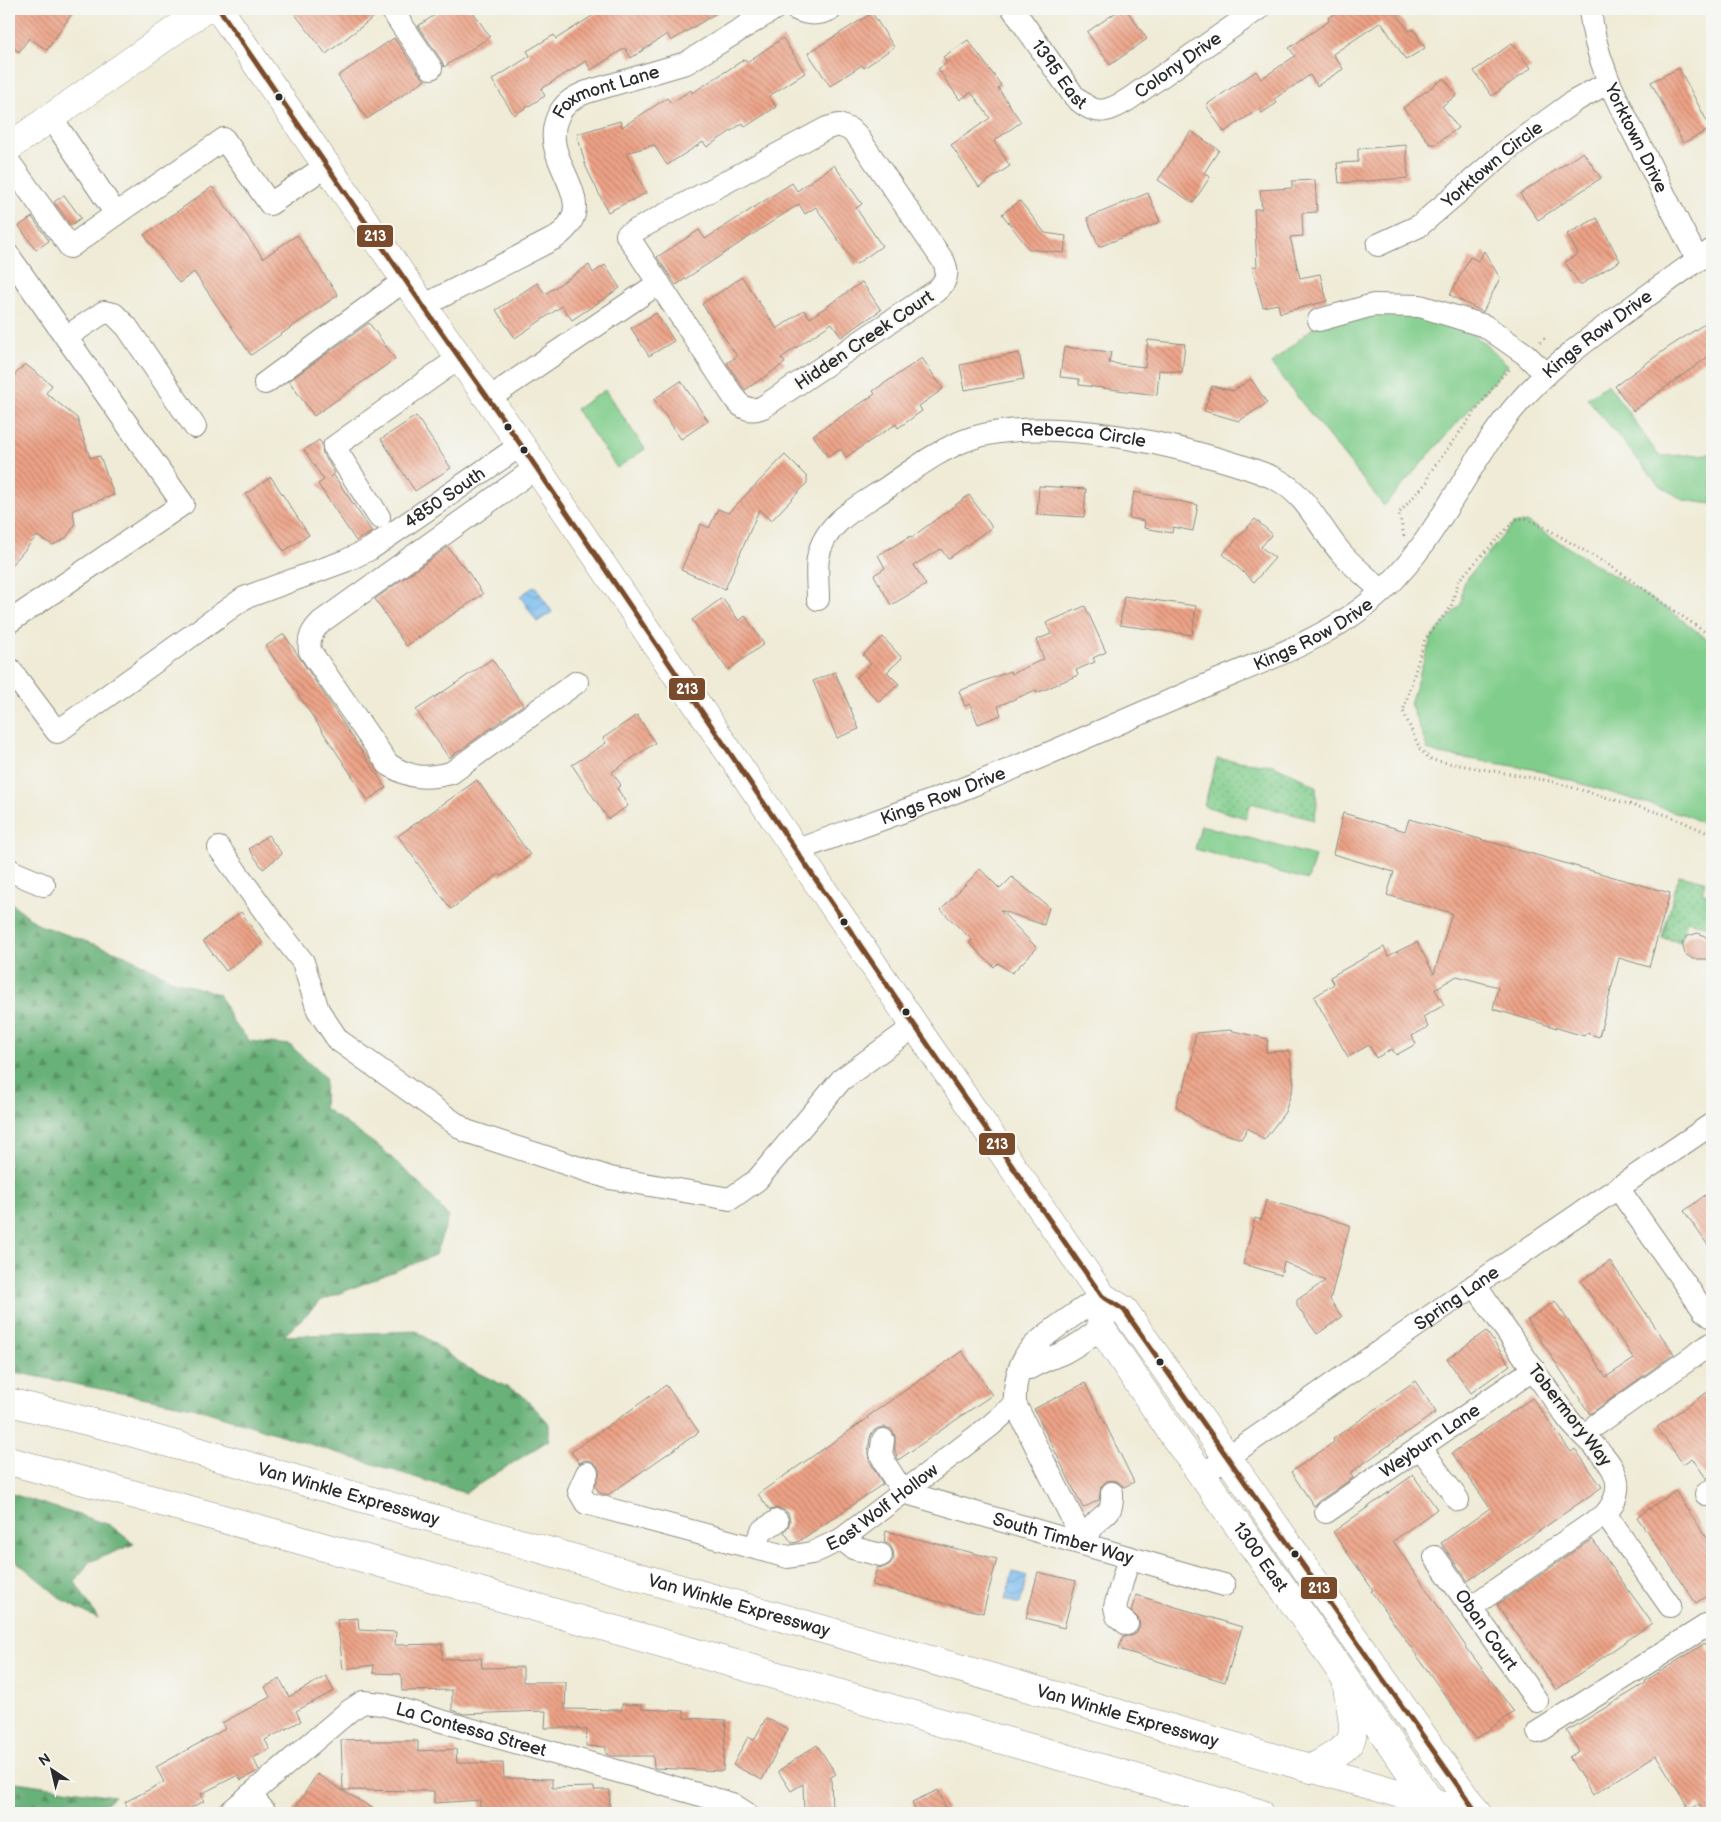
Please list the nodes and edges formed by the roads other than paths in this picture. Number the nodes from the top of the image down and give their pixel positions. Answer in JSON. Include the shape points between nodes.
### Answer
{"nodes":[{"id":1,"x":205,"y":9,"type":"edge"},
{"id":2,"x":219,"y":9,"type":"edge"},
{"id":3,"x":774,"y":9,"type":"edge"},
{"id":4,"x":796,"y":9,"type":"edge"},
{"id":5,"x":831,"y":9,"type":"edge"},
{"id":6,"x":1013,"y":9,"type":"edge"},
{"id":7,"x":1258,"y":9,"type":"edge"},
{"id":8,"x":1590,"y":9,"type":"edge"},
{"id":9,"x":398,"y":11,"type":"edge"},
{"id":10,"x":431,"y":68,"type":"dead end"},
{"id":11,"x":1608,"y":82,"type":"junction"},
{"id":12,"x":1093,"y":110,"type":"joint"},
{"id":13,"x":51,"y":118,"type":"junction"},
{"id":14,"x":9,"y":149,"type":"edge"},
{"id":15,"x":326,"y":166,"type":"junction"},
{"id":16,"x":116,"y":214,"type":"junction"},
{"id":17,"x":1378,"y":245,"type":"dead end"},
{"id":18,"x":1705,"y":255,"type":"edge"},
{"id":19,"x":9,"y":256,"type":"edge"},
{"id":20,"x":405,"y":280,"type":"junction"},
{"id":21,"x":659,"y":283,"type":"junction"},
{"id":22,"x":423,"y":306,"type":"junction"},
{"id":23,"x":1319,"y":320,"type":"dead end"},
{"id":24,"x":66,"y":337,"type":"junction"},
{"id":25,"x":459,"y":358,"type":"junction"},
{"id":26,"x":1546,"y":374,"type":"junction"},
{"id":27,"x":264,"y":384,"type":"dead end"},
{"id":28,"x":488,"y":399,"type":"junction"},
{"id":29,"x":195,"y":427,"type":"dead end"},
{"id":30,"x":521,"y":445,"type":"junction"},
{"id":31,"x":536,"y":468,"type":"junction"},
{"id":32,"x":379,"y":517,"type":"dead end"},
{"id":33,"x":1382,"y":591,"type":"junction"},
{"id":34,"x":818,"y":599,"type":"dead end"},
{"id":35,"x":9,"y":622,"type":"edge"},
{"id":36,"x":9,"y":668,"type":"edge"},
{"id":37,"x":577,"y":682,"type":"dead end"},
{"id":38,"x":219,"y":848,"type":"dead end"},
{"id":39,"x":795,"y":851,"type":"junction"},
{"id":40,"x":9,"y":869,"type":"edge"},
{"id":41,"x":44,"y":885,"type":"dead end"},
{"id":42,"x":914,"y":1026,"type":"junction"},
{"id":43,"x":1712,"y":1124,"type":"edge"},
{"id":44,"x":1618,"y":1188,"type":"junction"},
{"id":45,"x":1475,"y":1285,"type":"junction"},
{"id":46,"x":1102,"y":1296,"type":"junction"},
{"id":47,"x":1712,"y":1317,"type":"edge"},
{"id":48,"x":1101,"y":1328,"type":"junction"},
{"id":49,"x":1712,"y":1343,"type":"edge"},
{"id":50,"x":1021,"y":1366,"type":"junction"},
{"id":51,"x":1534,"y":1369,"type":"junction"},
{"id":52,"x":9,"y":1402,"type":"edge"},
{"id":53,"x":1015,"y":1404,"type":"junction"},
{"id":54,"x":1596,"y":1425,"type":"dead end"},
{"id":55,"x":883,"y":1440,"type":"dead end"},
{"id":56,"x":1420,"y":1447,"type":"junction"},
{"id":57,"x":1226,"y":1458,"type":"junction"},
{"id":58,"x":9,"y":1461,"type":"edge"},
{"id":59,"x":587,"y":1474,"type":"dead end"},
{"id":60,"x":1202,"y":1475,"type":"junction"},
{"id":61,"x":904,"y":1492,"type":"junction"},
{"id":62,"x":1112,"y":1493,"type":"dead end"},
{"id":63,"x":1458,"y":1500,"type":"dead end"},
{"id":64,"x":1326,"y":1512,"type":"dead end"},
{"id":65,"x":1605,"y":1514,"type":"junction"},
{"id":66,"x":777,"y":1520,"type":"dead end"},
{"id":67,"x":842,"y":1539,"type":"junction"},
{"id":68,"x":1085,"y":1544,"type":"junction"},
{"id":69,"x":754,"y":1547,"type":"junction"},
{"id":70,"x":881,"y":1554,"type":"dead end"},
{"id":71,"x":1129,"y":1557,"type":"junction"},
{"id":72,"x":1436,"y":1557,"type":"dead end"},
{"id":73,"x":1224,"y":1585,"type":"dead end"},
{"id":74,"x":1670,"y":1606,"type":"dead end"},
{"id":75,"x":1471,"y":1607,"type":"junction"},
{"id":76,"x":1712,"y":1622,"type":"edge"},
{"id":77,"x":1127,"y":1624,"type":"dead end"},
{"id":78,"x":1345,"y":1678,"type":"junction"},
{"id":79,"x":1537,"y":1701,"type":"dead end"},
{"id":80,"x":1538,"y":1732,"type":"dead end"},
{"id":81,"x":1311,"y":1769,"type":"junction"},
{"id":82,"x":250,"y":1795,"type":"junction"},
{"id":83,"x":1435,"y":1808,"type":"edge"},
{"id":84,"x":229,"y":1813,"type":"edge"},
{"id":85,"x":266,"y":1813,"type":"edge"},
{"id":86,"x":746,"y":1813,"type":"edge"},
{"id":87,"x":1259,"y":1813,"type":"edge"},
{"id":88,"x":1468,"y":1813,"type":"edge"},
{"id":89,"x":1477,"y":1813,"type":"edge"}],
"edges":[{"from":1,"to":13,"type":"main road"},
{"from":2,"to":15,"type":"main road","name":"1300 East"},
{"from":3,"to":22,"type":"street","name":"Foxmont Lane","via":[[686,63],[587,92],[566,104],[555,124],[553,141],[575,199],[568,227],[555,238]]},
{"from":4,"to":5,"type":"street","via":[[813,14]]},
{"from":6,"to":12,"type":"street","name":"1395 East","via":[[1074,96]]},
{"from":7,"to":12,"type":"street","name":"Colony Drive","via":[[1120,104],[1102,111]]},
{"from":8,"to":11,"type":"street","name":"Yorktown Drive","via":[[1598,54]]},
{"from":9,"to":10,"type":"street"},
{"from":11,"to":17,"type":"street","name":"Yorktown Circle","via":[[1573,102],[1512,146],[1419,226]]},
{"from":11,"to":18,"type":"street","name":"Yorktown Drive","via":[[1680,226]]},
{"from":13,"to":14,"type":"main road"},
{"from":13,"to":16,"type":"street"},
{"from":14,"to":16,"type":"street","via":[[70,246]]},
{"from":15,"to":16,"type":"street","via":[[270,204],[224,139]]},
{"from":15,"to":20,"type":"main road","name":"1300 East"},
{"from":18,"to":26,"type":"street","name":"Kings Row Drive","via":[[1572,351]]},
{"from":19,"to":24,"type":"street"},
{"from":20,"to":22,"type":"main road","name":"1300 East"},
{"from":20,"to":27,"type":"street"},
{"from":21,"to":21,"type":"street","name":"Hidden Creek Court","via":[[738,404],[752,410],[763,407],[936,292],[944,284],[947,273],[944,262],[856,134],[839,125],[827,128],[628,235]]},
{"from":21,"to":28,"type":"street"},
{"from":22,"to":25,"type":"main road","name":"1300 East"},
{"from":23,"to":26,"type":"street","via":[[1374,305],[1420,306],[1485,326],[1525,354]]},
{"from":24,"to":29,"type":"street","via":[[104,312],[114,314],[127,327]]},
{"from":24,"to":35,"type":"street","via":[[183,504]]},
{"from":25,"to":28,"type":"main road","name":"1300 East"},
{"from":25,"to":32,"type":"street","via":[[334,447]]},
{"from":26,"to":33,"type":"street","name":"Kings Row Drive","via":[[1500,425],[1428,537]]},
{"from":28,"to":30,"type":"main road","name":"1300 East"},
{"from":30,"to":31,"type":"main road","name":"1300 East"},
{"from":30,"to":36,"type":"street","name":"4850 South","via":[[370,549],[244,598],[57,732]]},
{"from":31,"to":37,"type":"street","via":[[321,622],[312,631],[310,651],[388,764],[416,777],[451,773]]},
{"from":31,"to":39,"type":"main road","name":"1300 East"},
{"from":33,"to":34,"type":"street","name":"Rebecca Circle","via":[[1342,554],[1302,500],[1278,480],[1240,465],[1161,445],[1120,437],[1042,430],[987,434],[958,444],[933,457],[846,516],[831,528],[821,547]]},
{"from":33,"to":39,"type":"street","name":"Kings Row Drive","via":[[1354,614],[1290,648],[974,784]]},
{"from":38,"to":42,"type":"street","via":[[303,962],[318,1010],[338,1040],[466,1131],[610,1178],[730,1199],[757,1180],[840,1080]]},
{"from":39,"to":42,"type":"main road","name":"1300 East"},
{"from":40,"to":41,"type":"street"},
{"from":42,"to":46,"type":"main road","name":"1300 East"},
{"from":43,"to":44,"type":"street","name":"Spring Lane"},
{"from":44,"to":45,"type":"street","name":"Spring Lane"},
{"from":44,"to":47,"type":"street","via":[[1704,1311]]},
{"from":45,"to":51,"type":"street","name":"Tobermory Way"},
{"from":45,"to":57,"type":"street","name":"Spring Lane"},
{"from":46,"to":48,"type":"main road"},
{"from":46,"to":50,"type":"street","via":[[1044,1338],[1026,1354]]},
{"from":46,"to":57,"type":"main road","name":"1300 East","via":[[1124,1310]]},
{"from":48,"to":50,"type":"street","via":[[1062,1354],[1030,1368]]},
{"from":48,"to":60,"type":"main road","name":"1300 East"},
{"from":49,"to":54,"type":"street"},
{"from":50,"to":53,"type":"street","via":[[1014,1386]]},
{"from":51,"to":56,"type":"street","name":"Weyburn Lane"},
{"from":51,"to":65,"type":"street","name":"Tobermory Way","via":[[1570,1421],[1615,1473],[1616,1494]]},
{"from":52,"to":81,"type":"main road","name":"Van Winkle Expressway","via":[[123,1430]]},
{"from":53,"to":61,"type":"street","name":"East Wolf Hollow"},
{"from":53,"to":68,"type":"street"},
{"from":55,"to":61,"type":"street","via":[[881,1454]]},
{"from":56,"to":63,"type":"street"},
{"from":56,"to":64,"type":"street","name":"Weyburn Lane"},
{"from":57,"to":60,"type":"street","name":"Spring Lane"},
{"from":57,"to":89,"type":"main road","name":"1300 East"},
{"from":58,"to":87,"type":"main road"},
{"from":59,"to":69,"type":"street","name":"East Wolf Hollow","via":[[579,1491],[586,1503]]},
{"from":60,"to":78,"type":"main road","name":"1300 East"},
{"from":61,"to":67,"type":"street","name":"East Wolf Hollow"},
{"from":61,"to":68,"type":"street","name":"South Timber Way"},
{"from":62,"to":68,"type":"street","via":[[1112,1505],[1094,1525]]},
{"from":65,"to":74,"type":"street"},
{"from":65,"to":75,"type":"street","name":"Tobermory Way"},
{"from":66,"to":69,"type":"street","via":[[762,1531]]},
{"from":67,"to":69,"type":"street","name":"East Wolf Hollow","via":[[812,1552],[788,1557]]},
{"from":67,"to":70,"type":"street","via":[[853,1548]]},
{"from":68,"to":71,"type":"street","name":"South Timber Way"},
{"from":71,"to":73,"type":"street","name":"South Timber Way"},
{"from":71,"to":77,"type":"street","via":[[1115,1607],[1117,1616]]},
{"from":72,"to":75,"type":"street","name":"Oban Court"},
{"from":75,"to":79,"type":"street","name":"Oban Court"},
{"from":76,"to":80,"type":"street"},
{"from":78,"to":81,"type":"main road","via":[[1353,1721],[1351,1741]]},
{"from":78,"to":83,"type":"main road","name":"1300 East"},
{"from":81,"to":83,"type":"main road","name":"Van Winkle Expressway"},
{"from":82,"to":84,"type":"street","name":"La Contessa Street"},
{"from":82,"to":85,"type":"street"},
{"from":82,"to":86,"type":"street","name":"La Contessa Street","via":[[349,1711],[363,1702],[372,1702],[732,1804]]},
{"from":83,"to":88,"type":"main road","name":"Van Winkle Expressway"}]}
